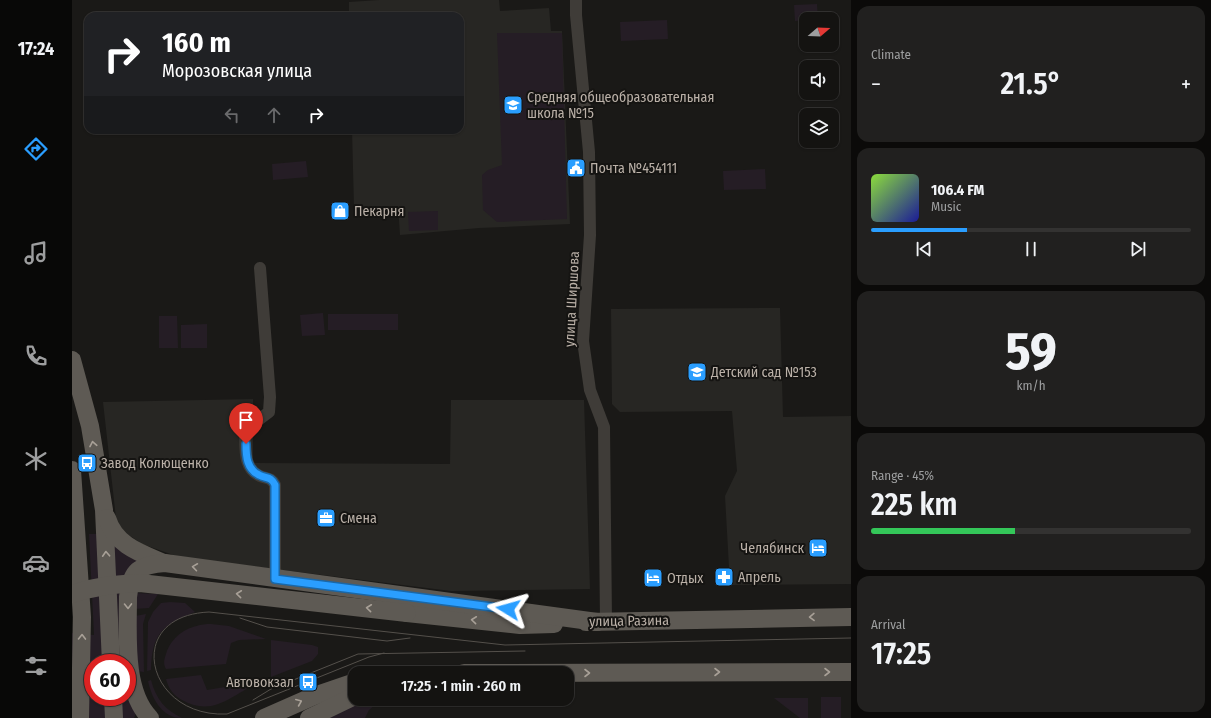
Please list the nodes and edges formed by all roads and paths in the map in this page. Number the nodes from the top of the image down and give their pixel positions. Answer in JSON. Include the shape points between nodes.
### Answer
{"nodes":[{"id":1,"x":576,"y":0,"type":"edge"},
{"id":2,"x":260,"y":268,"type":"dead end"},
{"id":3,"x":72,"y":360,"type":"edge"},
{"id":4,"x":72,"y":470,"type":"edge"},
{"id":5,"x":104,"y":510,"type":"junction"},
{"id":6,"x":165,"y":563,"type":"junction"},
{"id":7,"x":275,"y":579,"type":"junction"},
{"id":8,"x":72,"y":594,"type":"edge"},
{"id":9,"x":851,"y":617,"type":"edge"},
{"id":10,"x":601,"y":621,"type":"junction"},
{"id":11,"x":111,"y":654,"type":"edge"},
{"id":12,"x":851,"y":672,"type":"edge"},
{"id":13,"x":574,"y":673,"type":"edge"},
{"id":14,"x":348,"y":684,"type":"edge"},
{"id":15,"x":348,"y":699,"type":"edge"},
{"id":16,"x":113,"y":706,"type":"edge"},
{"id":17,"x":80,"y":718,"type":"edge"},
{"id":18,"x":114,"y":718,"type":"edge"},
{"id":19,"x":150,"y":718,"type":"edge"},
{"id":20,"x":264,"y":718,"type":"edge"},
{"id":21,"x":309,"y":718,"type":"edge"}],
"edges":[{"from":1,"to":10,"type":"street","name":"улица Ширшова","via":[[589,152],[590,236],[582,341],[590,390],[604,427]]},
{"from":2,"to":7,"type":"street","via":[[269,412],[246,430],[246,458],[251,468],[261,476],[273,480],[275,485]]},
{"from":5,"to":3,"type":"main road","one_way":true,"via":[[90,426]]},
{"from":17,"to":4,"type":"main road","one_way":true,"via":[[82,617]]},
{"from":5,"to":6,"type":"main road","via":[[109,526],[118,539],[138,552]]},
{"from":11,"to":5,"type":"main road","one_way":true},
{"from":7,"to":6,"type":"main road","one_way":true},
{"from":6,"to":19,"type":"main road","one_way":true,"via":[[148,564],[137,571],[129,584],[132,685],[138,703]]},
{"from":7,"to":10,"type":"main road"},
{"from":10,"to":8,"type":"main road","name":"улица Разина","one_way":true,"bridge":true,"via":[[520,625],[140,583],[108,585]]},
{"from":9,"to":10,"type":"main road","name":"улица Разина","one_way":true},
{"from":13,"to":12,"type":"main road","one_way":true},
{"from":20,"to":14,"type":"main road","one_way":true},
{"from":15,"to":21,"type":"main road"},
{"from":16,"to":18,"type":"main road"}]}
